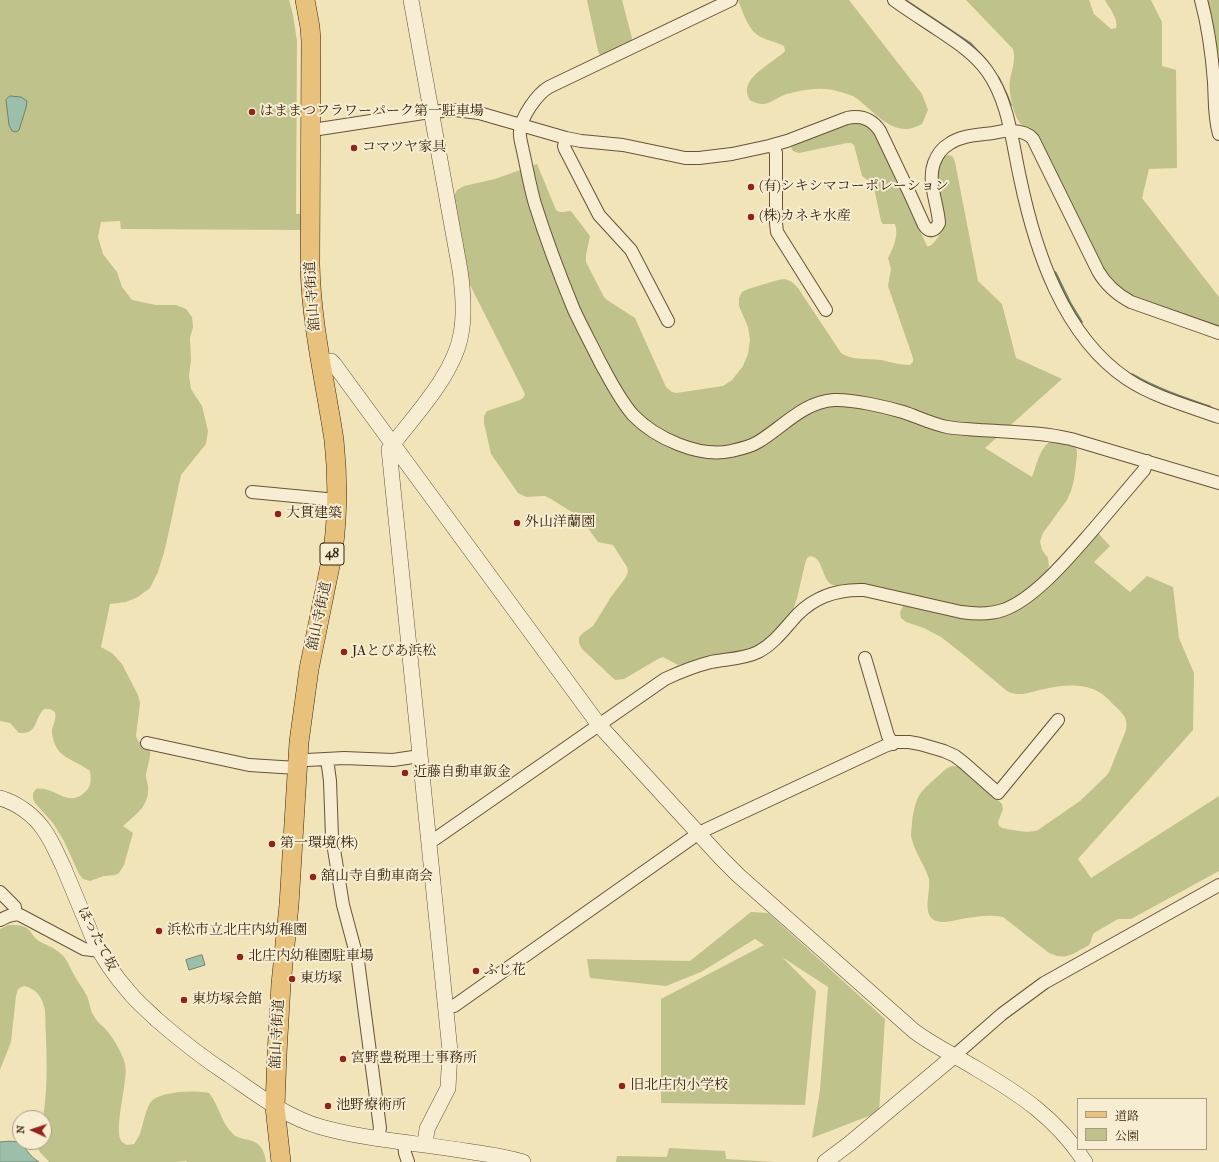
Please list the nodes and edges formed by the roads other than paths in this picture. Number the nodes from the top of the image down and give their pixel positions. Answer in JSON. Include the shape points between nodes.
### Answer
{"nodes":[{"id":1,"x":305,"y":0,"type":"edge"},
{"id":2,"x":411,"y":0,"type":"edge"},
{"id":3,"x":731,"y":0,"type":"edge"},
{"id":4,"x":894,"y":0,"type":"edge"},
{"id":5,"x":1201,"y":0,"type":"edge"},
{"id":6,"x":430,"y":112,"type":"junction"},
{"id":7,"x":521,"y":126,"type":"junction"},
{"id":8,"x":311,"y":129,"type":"junction"},
{"id":9,"x":1010,"y":130,"type":"junction"},
{"id":10,"x":1219,"y":134,"type":"edge"},
{"id":11,"x":566,"y":138,"type":"junction"},
{"id":12,"x":774,"y":145,"type":"junction"},
{"id":13,"x":826,"y":310,"type":"dead end"},
{"id":14,"x":668,"y":321,"type":"dead end"},
{"id":15,"x":1219,"y":333,"type":"edge"},
{"id":16,"x":321,"y":362,"type":"junction"},
{"id":17,"x":1219,"y":417,"type":"edge"},
{"id":18,"x":393,"y":444,"type":"junction"},
{"id":19,"x":1147,"y":461,"type":"junction"},
{"id":20,"x":1219,"y":483,"type":"edge"},
{"id":21,"x":252,"y":492,"type":"dead end"},
{"id":22,"x":337,"y":500,"type":"junction"},
{"id":23,"x":865,"y":658,"type":"dead end"},
{"id":24,"x":1058,"y":720,"type":"dead end"},
{"id":25,"x":599,"y":725,"type":"junction"},
{"id":26,"x":147,"y":743,"type":"dead end"},
{"id":27,"x":893,"y":744,"type":"junction"},
{"id":28,"x":420,"y":756,"type":"junction"},
{"id":29,"x":327,"y":759,"type":"junction"},
{"id":30,"x":297,"y":764,"type":"junction"},
{"id":31,"x":0,"y":798,"type":"edge"},
{"id":32,"x":699,"y":834,"type":"junction"},
{"id":33,"x":428,"y":840,"type":"junction"},
{"id":34,"x":1219,"y":885,"type":"edge"},
{"id":35,"x":0,"y":892,"type":"edge"},
{"id":36,"x":15,"y":914,"type":"junction"},
{"id":37,"x":0,"y":920,"type":"edge"},
{"id":38,"x":100,"y":951,"type":"junction"},
{"id":39,"x":446,"y":1007,"type":"junction"},
{"id":40,"x":954,"y":1056,"type":"junction"},
{"id":41,"x":275,"y":1107,"type":"junction"},
{"id":42,"x":378,"y":1138,"type":"junction"},
{"id":43,"x":404,"y":1142,"type":"junction"},
{"id":44,"x":425,"y":1144,"type":"junction"},
{"id":45,"x":281,"y":1162,"type":"edge"},
{"id":46,"x":408,"y":1162,"type":"edge"},
{"id":47,"x":523,"y":1162,"type":"edge"},
{"id":48,"x":825,"y":1162,"type":"edge"},
{"id":49,"x":1085,"y":1162,"type":"edge"}],
"edges":[{"from":1,"to":8,"type":"main road","name":"舘山寺街道","number":"48","via":[[311,34]]},
{"from":2,"to":6,"type":"street"},
{"from":3,"to":7,"type":"street","via":[[543,90],[524,117]]},
{"from":4,"to":9,"type":"street","via":[[966,49],[987,71],[1002,99]]},
{"from":5,"to":10,"type":"street","via":[[1205,14]]},
{"from":6,"to":7,"type":"street","via":[[467,111]]},
{"from":6,"to":8,"type":"street"},
{"from":6,"to":18,"type":"street","via":[[460,270],[463,320],[461,336],[447,371]]},
{"from":7,"to":11,"type":"street"},
{"from":7,"to":19,"type":"street","via":[[533,199],[574,311],[623,403],[634,416],[662,438],[695,449],[727,452],[758,442],[805,409],[833,400],[902,411],[947,427],[1059,436]]},
{"from":8,"to":16,"type":"main road","name":"舘山寺街道","number":"48","via":[[310,279]]},
{"from":9,"to":12,"type":"street","via":[[957,139],[942,149],[933,165],[932,174],[939,223],[937,228],[929,231],[880,131],[870,120],[855,116],[847,118]]},
{"from":9,"to":15,"type":"street","via":[[1025,133],[1033,139],[1098,271],[1112,290],[1131,302]]},
{"from":9,"to":17,"type":"street","via":[[1025,203],[1038,246],[1054,287],[1076,327],[1099,356],[1127,379],[1160,396]]},
{"from":11,"to":12,"type":"street","via":[[623,145],[685,158],[732,154]]},
{"from":11,"to":14,"type":"street","via":[[565,149],[597,210],[630,250]]},
{"from":12,"to":13,"type":"street","via":[[777,232]]},
{"from":16,"to":18,"type":"street","via":[[331,361],[334,364]]},
{"from":16,"to":22,"type":"main road","name":"舘山寺街道","number":"48","via":[[334,440]]},
{"from":18,"to":25,"type":"street"},
{"from":18,"to":28,"type":"street","via":[[388,449]]},
{"from":19,"to":20,"type":"street"},
{"from":19,"to":25,"type":"street","via":[[1144,470],[1070,556],[1016,605],[996,612],[975,614],[864,590],[828,594],[807,606],[778,637],[757,652],[680,672]]},
{"from":21,"to":22,"type":"street"},
{"from":22,"to":30,"type":"main road","name":"舘山寺街道","number":"48","via":[[336,532],[306,687]]},
{"from":23,"to":27,"type":"street","via":[[888,736]]},
{"from":24,"to":27,"type":"street","via":[[998,793],[955,756],[920,744]]},
{"from":25,"to":32,"type":"street"},
{"from":25,"to":33,"type":"street","via":[[435,839]]},
{"from":26,"to":30,"type":"street","via":[[245,765]]},
{"from":27,"to":32,"type":"street"},
{"from":28,"to":29,"type":"street","via":[[393,760]]},
{"from":28,"to":33,"type":"street"},
{"from":29,"to":30,"type":"street"},
{"from":29,"to":42,"type":"street","via":[[332,837],[343,905],[358,962],[380,1128]]},
{"from":30,"to":41,"type":"main road","name":"舘山寺街道","number":"48"},
{"from":31,"to":38,"type":"street","name":"ほったて坂","via":[[21,808],[44,829]]},
{"from":32,"to":39,"type":"street","via":[[454,1006]]},
{"from":32,"to":40,"type":"street","via":[[738,875],[905,1024]]},
{"from":33,"to":39,"type":"street"},
{"from":34,"to":40,"type":"street","via":[[1044,983],[1002,1014]]},
{"from":35,"to":36,"type":"street","via":[[15,907]]},
{"from":36,"to":37,"type":"street"},
{"from":36,"to":38,"type":"street","via":[[84,949]]},
{"from":38,"to":41,"type":"street","name":"ほったて坂","via":[[131,995],[172,1033]]},
{"from":39,"to":44,"type":"street","via":[[450,1051],[448,1088],[427,1129]]},
{"from":40,"to":48,"type":"street"},
{"from":40,"to":49,"type":"street","via":[[1036,1107],[1060,1130]]},
{"from":41,"to":42,"type":"street","name":"ほったて坂","via":[[321,1127]]},
{"from":41,"to":45,"type":"main road","name":"舘山寺街道","number":"48"},
{"from":42,"to":43,"type":"street","name":"ほったて坂"},
{"from":43,"to":44,"type":"street","name":"ほったて坂"},
{"from":43,"to":46,"type":"street"},
{"from":44,"to":47,"type":"street","name":"ほったて坂"}]}
